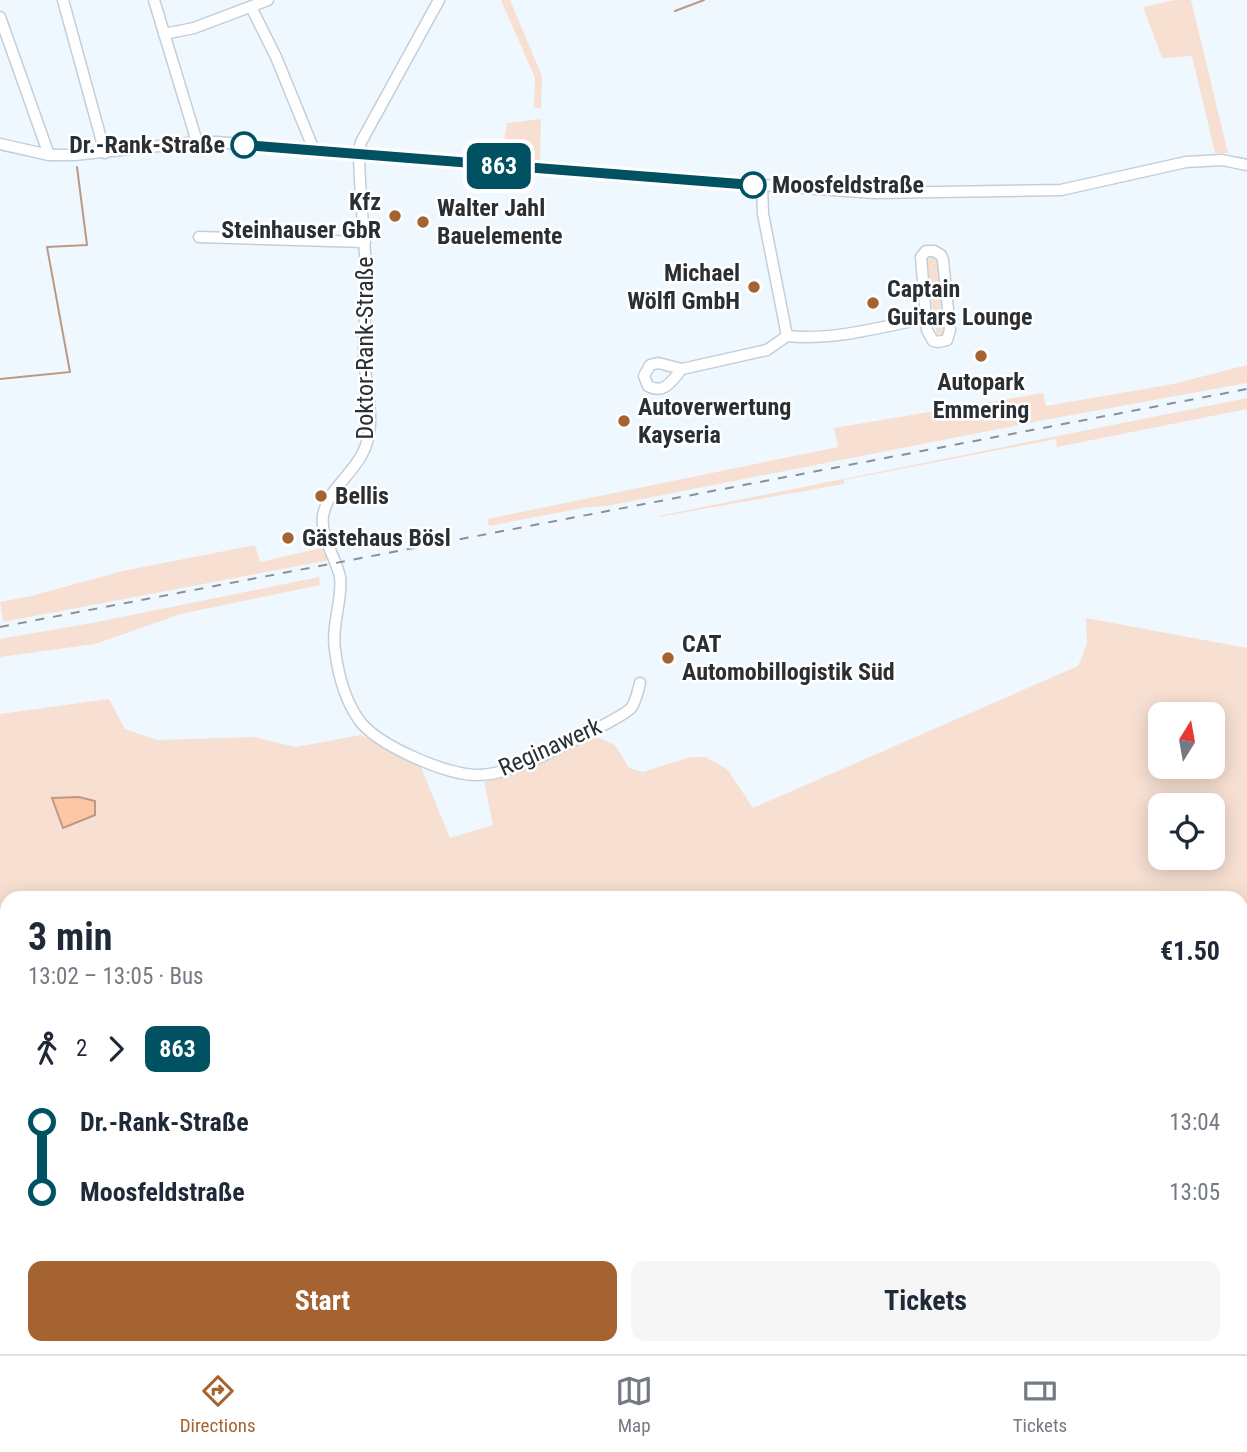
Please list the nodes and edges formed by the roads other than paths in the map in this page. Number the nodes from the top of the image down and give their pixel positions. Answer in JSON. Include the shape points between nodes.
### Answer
{"nodes":[{"id":1,"x":63,"y":0,"type":"edge"},
{"id":2,"x":153,"y":0,"type":"edge"},
{"id":3,"x":268,"y":0,"type":"edge"},
{"id":4,"x":436,"y":2,"type":"edge"},
{"id":5,"x":251,"y":7,"type":"junction"},
{"id":6,"x":0,"y":17,"type":"edge"},
{"id":7,"x":164,"y":34,"type":"junction"},
{"id":8,"x":197,"y":142,"type":"junction"},
{"id":9,"x":0,"y":144,"type":"edge"},
{"id":10,"x":314,"y":150,"type":"junction"},
{"id":11,"x":105,"y":153,"type":"junction"},
{"id":12,"x":359,"y":154,"type":"junction"},
{"id":13,"x":49,"y":155,"type":"junction"},
{"id":14,"x":1247,"y":165,"type":"edge"},
{"id":15,"x":762,"y":186,"type":"junction"},
{"id":16,"x":199,"y":237,"type":"dead end"},
{"id":17,"x":365,"y":242,"type":"junction"},
{"id":18,"x":926,"y":318,"type":"junction"},
{"id":19,"x":787,"y":336,"type":"junction"},
{"id":20,"x":682,"y":369,"type":"dead end"},
{"id":21,"x":337,"y":568,"type":"joint"},
{"id":22,"x":640,"y":683,"type":"dead end"}],
"edges":[{"from":1,"to":11,"type":"street"},
{"from":2,"to":7,"type":"street"},
{"from":3,"to":5,"type":"street"},
{"from":4,"to":12,"type":"street","via":[[360,142]]},
{"from":5,"to":7,"type":"street"},
{"from":5,"to":10,"type":"street"},
{"from":6,"to":13,"type":"street"},
{"from":7,"to":8,"type":"street"},
{"from":8,"to":10,"type":"street"},
{"from":8,"to":11,"type":"street"},
{"from":9,"to":13,"type":"street"},
{"from":10,"to":12,"type":"street"},
{"from":11,"to":13,"type":"street"},
{"from":12,"to":15,"type":"street"},
{"from":12,"to":17,"type":"street","name":"Doktor-Rank-Straße"},
{"from":14,"to":15,"type":"street","via":[[1222,160],[1186,162],[1093,184],[1031,192],[874,193]]},
{"from":15,"to":19,"type":"street","via":[[763,214]]},
{"from":16,"to":17,"type":"street"},
{"from":17,"to":21,"type":"street","name":"Doktor-Rank-Straße","via":[[364,353],[370,438],[366,452],[324,509],[323,526]]},
{"from":18,"to":18,"type":"street","via":[[933,341],[947,340],[943,260],[934,251],[921,257]]},
{"from":18,"to":19,"type":"street","via":[[850,333]]},
{"from":19,"to":20,"type":"street","via":[[768,350]]},
{"from":21,"to":22,"type":"street","name":"Reginawerk","via":[[340,589],[335,650],[359,720],[373,735],[454,772],[502,772],[540,757],[631,709]]}]}
